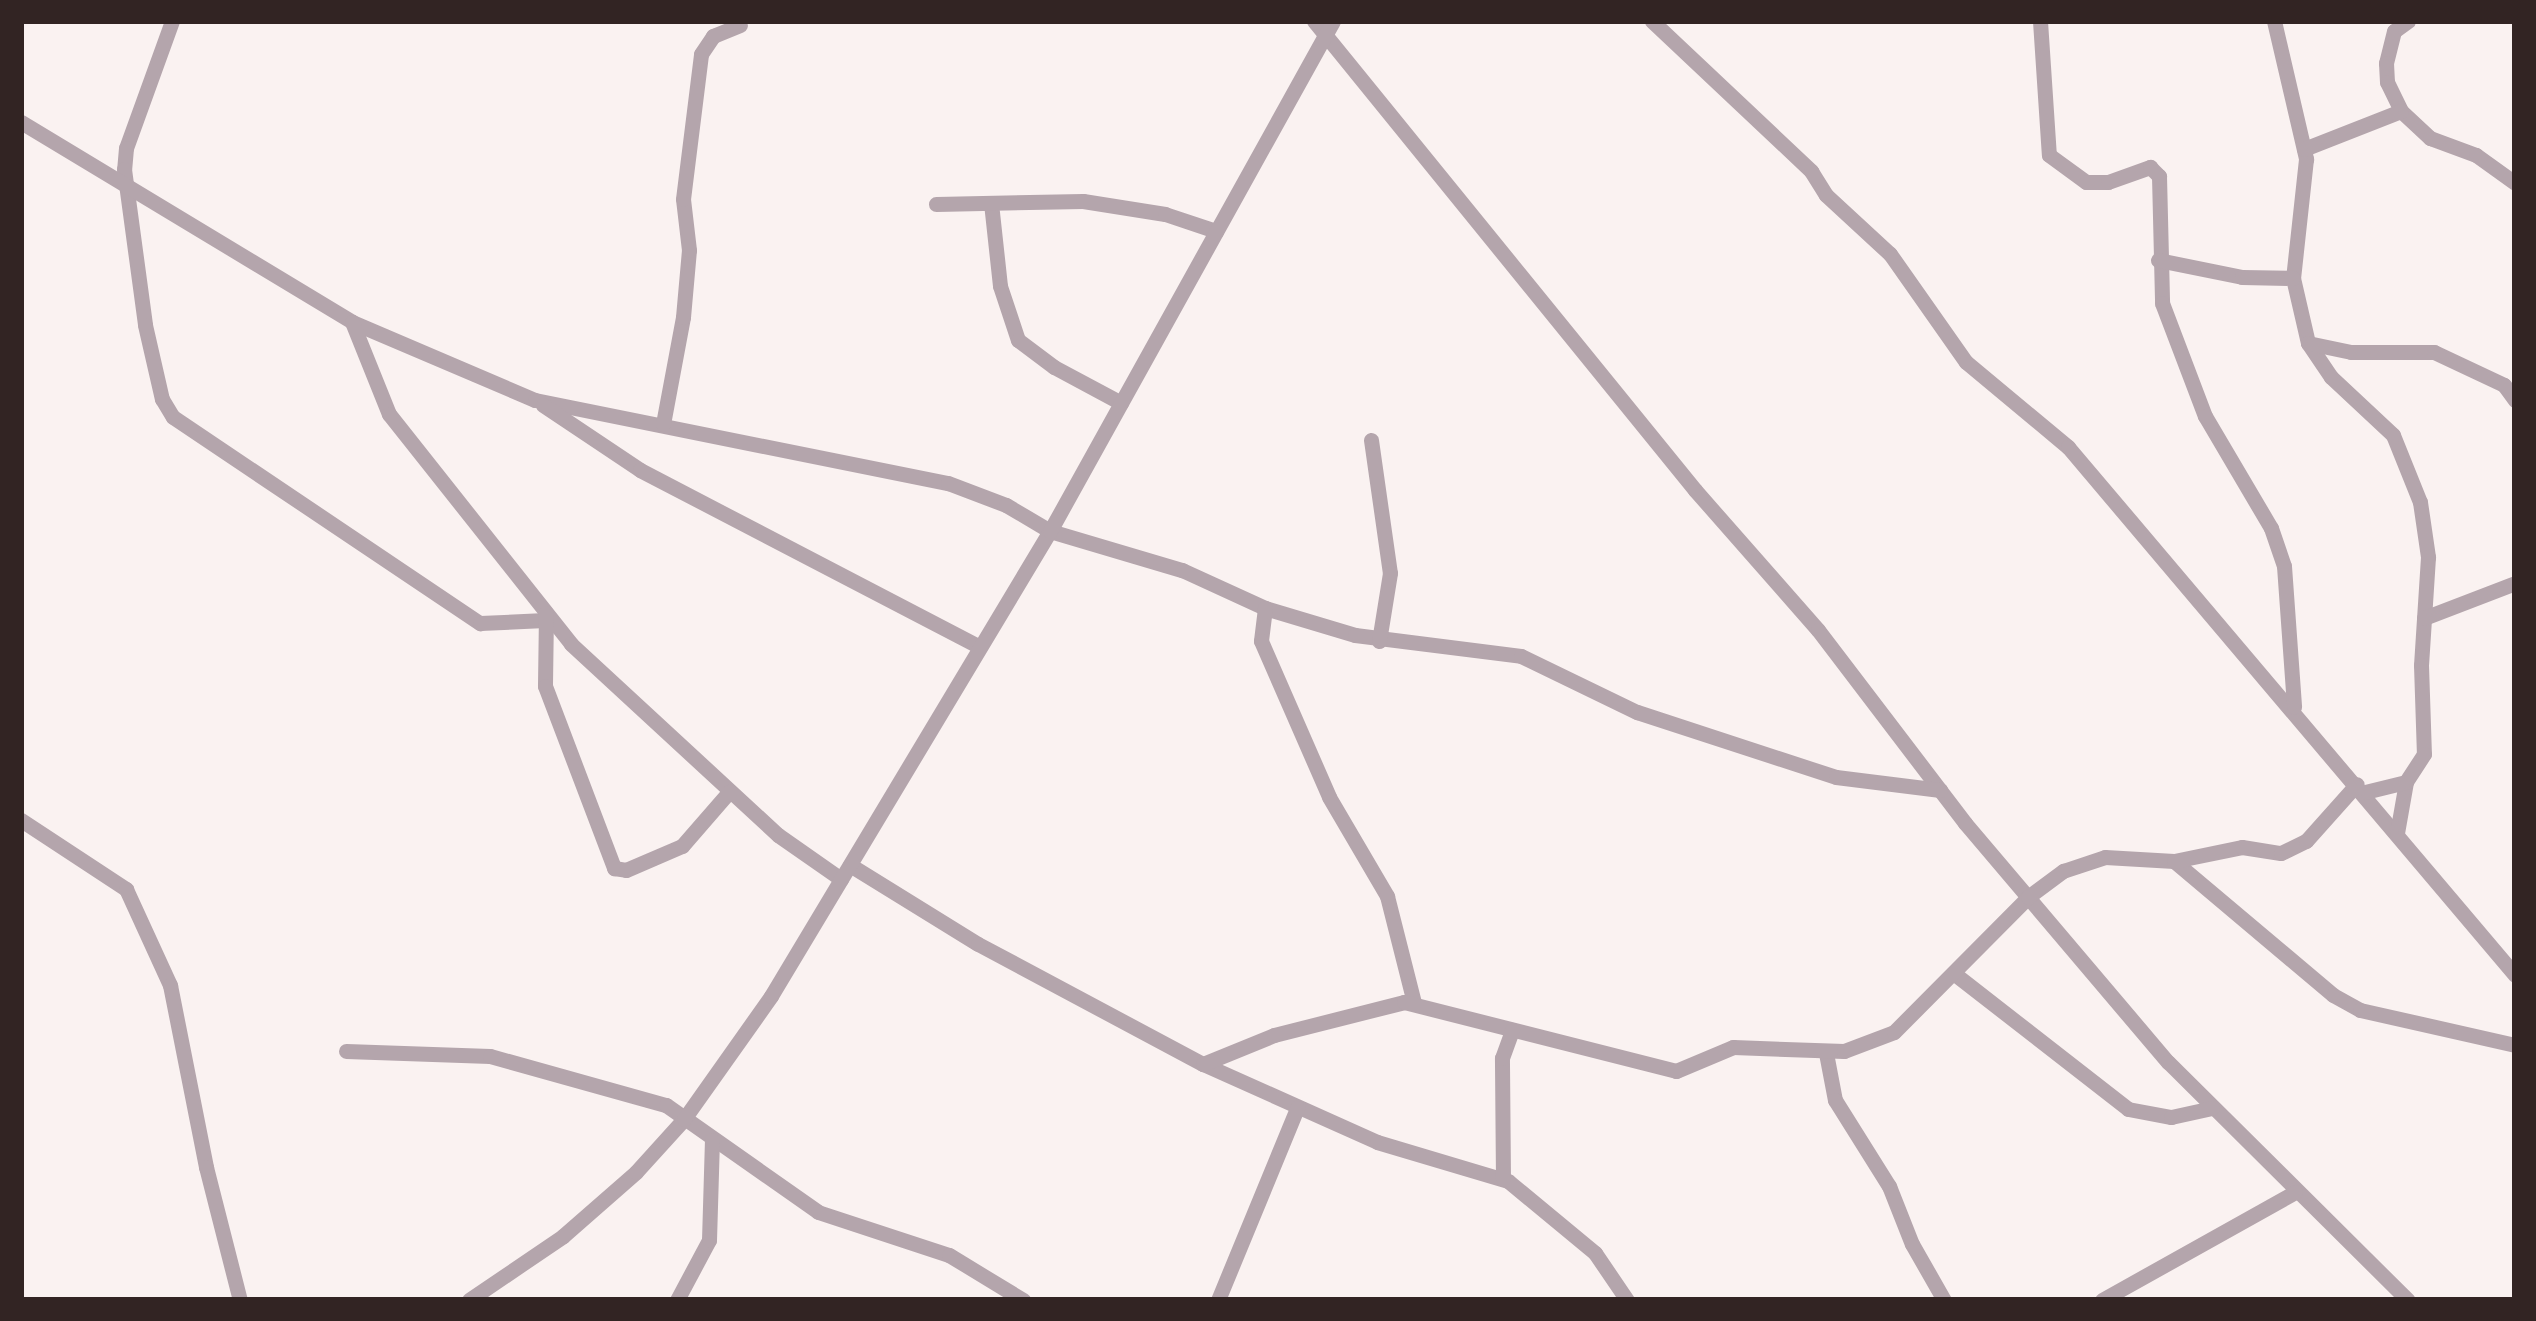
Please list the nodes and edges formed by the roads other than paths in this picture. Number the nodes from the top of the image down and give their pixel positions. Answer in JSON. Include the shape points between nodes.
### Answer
{"nodes":[{"id":1,"x":172,"y":21,"type":"edge"},
{"id":2,"x":1313,"y":21,"type":"edge"},
{"id":3,"x":1333,"y":21,"type":"edge"},
{"id":4,"x":1652,"y":21,"type":"edge"},
{"id":5,"x":2040,"y":21,"type":"edge"},
{"id":6,"x":2274,"y":21,"type":"edge"},
{"id":7,"x":2408,"y":21,"type":"edge"},
{"id":8,"x":740,"y":25,"type":"dead end"},
{"id":9,"x":1323,"y":38,"type":"junction"},
{"id":10,"x":2401,"y":111,"type":"junction"},
{"id":11,"x":21,"y":122,"type":"edge"},
{"id":12,"x":2304,"y":149,"type":"junction"},
{"id":13,"x":2515,"y":183,"type":"edge"},
{"id":14,"x":126,"y":190,"type":"junction"},
{"id":15,"x":991,"y":203,"type":"junction"},
{"id":16,"x":936,"y":204,"type":"dead end"},
{"id":17,"x":1216,"y":231,"type":"junction"},
{"id":18,"x":2158,"y":260,"type":"junction"},
{"id":19,"x":2293,"y":278,"type":"junction"},
{"id":20,"x":352,"y":322,"type":"junction"},
{"id":21,"x":2308,"y":343,"type":"junction"},
{"id":22,"x":535,"y":400,"type":"junction"},
{"id":23,"x":2515,"y":400,"type":"edge"},
{"id":24,"x":1121,"y":403,"type":"junction"},
{"id":25,"x":662,"y":424,"type":"junction"},
{"id":26,"x":1371,"y":440,"type":"dead end"},
{"id":27,"x":1050,"y":531,"type":"junction"},
{"id":28,"x":2515,"y":583,"type":"edge"},
{"id":29,"x":1265,"y":608,"type":"junction"},
{"id":30,"x":546,"y":616,"type":"junction"},
{"id":31,"x":2424,"y":618,"type":"junction"},
{"id":32,"x":1379,"y":641,"type":"junction"},
{"id":33,"x":980,"y":647,"type":"junction"},
{"id":34,"x":2294,"y":707,"type":"junction"},
{"id":35,"x":2406,"y":782,"type":"junction"},
{"id":36,"x":2361,"y":788,"type":"junction"},
{"id":37,"x":1940,"y":790,"type":"junction"},
{"id":38,"x":729,"y":792,"type":"junction"},
{"id":39,"x":21,"y":820,"type":"edge"},
{"id":40,"x":2397,"y":833,"type":"junction"},
{"id":41,"x":2174,"y":861,"type":"junction"},
{"id":42,"x":846,"y":872,"type":"junction"},
{"id":43,"x":2028,"y":897,"type":"junction"},
{"id":44,"x":1956,"y":975,"type":"junction"},
{"id":45,"x":2515,"y":975,"type":"edge"},
{"id":46,"x":1414,"y":1003,"type":"junction"},
{"id":47,"x":1512,"y":1030,"type":"junction"},
{"id":48,"x":2515,"y":1045,"type":"edge"},
{"id":49,"x":346,"y":1051,"type":"dead end"},
{"id":50,"x":1826,"y":1053,"type":"junction"},
{"id":51,"x":1203,"y":1064,"type":"junction"},
{"id":52,"x":1297,"y":1108,"type":"junction"},
{"id":53,"x":2212,"y":1108,"type":"junction"},
{"id":54,"x":684,"y":1119,"type":"junction"},
{"id":55,"x":712,"y":1140,"type":"junction"},
{"id":56,"x":1503,"y":1179,"type":"junction"},
{"id":57,"x":2295,"y":1192,"type":"junction"},
{"id":58,"x":240,"y":1300,"type":"edge"},
{"id":59,"x":469,"y":1300,"type":"edge"},
{"id":60,"x":676,"y":1300,"type":"edge"},
{"id":61,"x":1023,"y":1300,"type":"edge"},
{"id":62,"x":1218,"y":1300,"type":"edge"},
{"id":63,"x":1627,"y":1300,"type":"edge"},
{"id":64,"x":1944,"y":1300,"type":"edge"},
{"id":65,"x":2102,"y":1300,"type":"edge"},
{"id":66,"x":2408,"y":1300,"type":"edge"}],
"edges":[{"from":1,"to":14,"type":"street","via":[[126,148]]},
{"from":2,"to":9,"type":"street"},
{"from":3,"to":9,"type":"street"},
{"from":4,"to":34,"type":"street","via":[[1890,254],[1966,362],[2068,447]]},
{"from":5,"to":18,"type":"street","via":[[2049,155],[2096,184],[2157,170]]},
{"from":6,"to":12,"type":"street"},
{"from":7,"to":10,"type":"street","via":[[2394,31],[2386,63]]},
{"from":8,"to":25,"type":"street","via":[[713,36],[701,54],[682,207],[689,250],[683,317]]},
{"from":9,"to":17,"type":"street"},
{"from":9,"to":37,"type":"street","via":[[1818,630]]},
{"from":10,"to":12,"type":"street"},
{"from":10,"to":13,"type":"street","via":[[2430,138],[2476,155]]},
{"from":11,"to":14,"type":"street"},
{"from":12,"to":19,"type":"street"},
{"from":14,"to":20,"type":"street"},
{"from":14,"to":30,"type":"street","via":[[145,326],[172,418],[480,623]]},
{"from":15,"to":16,"type":"street"},
{"from":15,"to":17,"type":"street","via":[[1095,202]]},
{"from":15,"to":24,"type":"street","via":[[1000,286],[1018,340]]},
{"from":17,"to":24,"type":"street"},
{"from":18,"to":19,"type":"street"},
{"from":18,"to":34,"type":"street","via":[[2162,303],[2205,416],[2271,528],[2284,566]]},
{"from":19,"to":21,"type":"street"},
{"from":20,"to":22,"type":"street"},
{"from":20,"to":30,"type":"street","via":[[389,414]]},
{"from":21,"to":23,"type":"street","via":[[2434,352],[2504,385]]},
{"from":21,"to":31,"type":"street","via":[[2406,458],[2428,557]]},
{"from":22,"to":25,"type":"street"},
{"from":22,"to":33,"type":"street","via":[[640,470]]},
{"from":24,"to":27,"type":"street"},
{"from":25,"to":27,"type":"street","via":[[948,483]]},
{"from":26,"to":32,"type":"street","via":[[1390,573]]},
{"from":27,"to":29,"type":"street","via":[[1182,570]]},
{"from":27,"to":33,"type":"street"},
{"from":28,"to":31,"type":"street"},
{"from":29,"to":32,"type":"street"},
{"from":29,"to":46,"type":"street","via":[[1261,640],[1328,796],[1387,896]]},
{"from":30,"to":38,"type":"street"},
{"from":30,"to":38,"type":"street","via":[[548,698],[614,868],[670,854]]},
{"from":31,"to":35,"type":"street","via":[[2424,754]]},
{"from":32,"to":37,"type":"street","via":[[1521,656],[1636,712],[1836,777]]},
{"from":33,"to":42,"type":"street"},
{"from":34,"to":36,"type":"street"},
{"from":35,"to":36,"type":"street"},
{"from":35,"to":40,"type":"street"},
{"from":36,"to":40,"type":"street"},
{"from":36,"to":41,"type":"street","via":[[2294,849],[2229,848]]},
{"from":37,"to":43,"type":"street"},
{"from":38,"to":42,"type":"street","via":[[778,836]]},
{"from":39,"to":58,"type":"street","via":[[126,889],[170,985]]},
{"from":40,"to":45,"type":"street"},
{"from":41,"to":43,"type":"street","via":[[2104,857],[2063,871]]},
{"from":41,"to":48,"type":"street","via":[[2360,1010]]},
{"from":42,"to":51,"type":"street"},
{"from":42,"to":54,"type":"street"},
{"from":43,"to":44,"type":"street"},
{"from":43,"to":53,"type":"street"},
{"from":44,"to":50,"type":"street","via":[[1894,1032]]},
{"from":44,"to":53,"type":"street","via":[[2128,1109],[2171,1117]]},
{"from":46,"to":47,"type":"street"},
{"from":46,"to":51,"type":"street","via":[[1360,1010]]},
{"from":47,"to":50,"type":"street","via":[[1676,1071],[1732,1047]]},
{"from":47,"to":56,"type":"street","via":[[1502,1058]]},
{"from":49,"to":54,"type":"street","via":[[518,1061],[666,1105]]},
{"from":50,"to":64,"type":"street","via":[[1834,1100],[1889,1186]]},
{"from":51,"to":52,"type":"street"},
{"from":52,"to":56,"type":"street","via":[[1376,1142]]},
{"from":52,"to":62,"type":"street"},
{"from":53,"to":57,"type":"street"},
{"from":54,"to":55,"type":"street"},
{"from":54,"to":59,"type":"street","via":[[563,1236]]},
{"from":55,"to":60,"type":"street","via":[[709,1240]]},
{"from":55,"to":61,"type":"street","via":[[818,1212],[949,1255]]},
{"from":56,"to":63,"type":"street","via":[[1595,1253]]},
{"from":57,"to":65,"type":"street"},
{"from":57,"to":66,"type":"street"}]}
